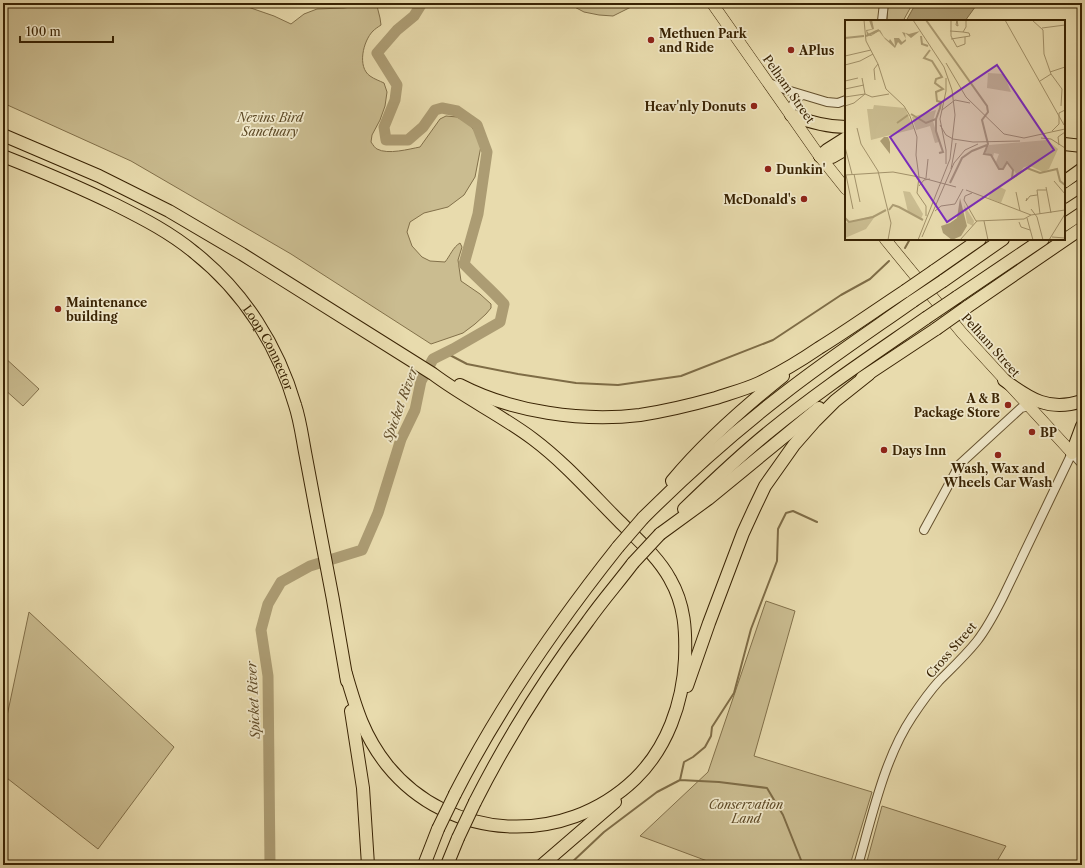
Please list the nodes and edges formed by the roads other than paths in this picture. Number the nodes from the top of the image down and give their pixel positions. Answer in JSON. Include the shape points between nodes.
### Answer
{"nodes":[{"id":1,"x":712,"y":3,"type":"edge"},
{"id":2,"x":884,"y":3,"type":"edge"},
{"id":3,"x":882,"y":20,"type":"edge"},
{"id":4,"x":769,"y":83,"type":"junction"},
{"id":5,"x":802,"y":95,"type":"junction"},
{"id":6,"x":845,"y":100,"type":"edge"},
{"id":7,"x":791,"y":114,"type":"junction"},
{"id":8,"x":845,"y":127,"type":"edge"},
{"id":9,"x":3,"y":128,"type":"edge"},
{"id":10,"x":3,"y":135,"type":"edge"},
{"id":11,"x":845,"y":139,"type":"edge"},
{"id":12,"x":1065,"y":144,"type":"edge"},
{"id":13,"x":1082,"y":146,"type":"edge"},
{"id":14,"x":845,"y":150,"type":"edge"},
{"id":15,"x":42,"y":151,"type":"junction"},
{"id":16,"x":3,"y":156,"type":"edge"},
{"id":17,"x":820,"y":156,"type":"junction"},
{"id":18,"x":3,"y":165,"type":"edge"},
{"id":19,"x":1082,"y":169,"type":"edge"},
{"id":20,"x":1065,"y":181,"type":"edge"},
{"id":21,"x":1082,"y":185,"type":"edge"},
{"id":22,"x":845,"y":188,"type":"edge"},
{"id":23,"x":1065,"y":196,"type":"edge"},
{"id":24,"x":106,"y":200,"type":"junction"},
{"id":25,"x":1082,"y":213,"type":"edge"},
{"id":26,"x":1065,"y":224,"type":"edge"},
{"id":27,"x":1082,"y":228,"type":"edge"},
{"id":28,"x":886,"y":240,"type":"edge"},
{"id":29,"x":977,"y":240,"type":"edge"},
{"id":30,"x":1002,"y":240,"type":"edge"},
{"id":31,"x":1042,"y":240,"type":"edge"},
{"id":32,"x":1082,"y":240,"type":"edge"},
{"id":33,"x":1042,"y":257,"type":"junction"},
{"id":34,"x":811,"y":354,"type":"junction"},
{"id":35,"x":433,"y":374,"type":"junction"},
{"id":36,"x":868,"y":374,"type":"junction"},
{"id":37,"x":1004,"y":380,"type":"junction"},
{"id":38,"x":1082,"y":401,"type":"edge"},
{"id":39,"x":1029,"y":406,"type":"junction"},
{"id":40,"x":1082,"y":426,"type":"edge"},
{"id":41,"x":1082,"y":441,"type":"edge"},
{"id":42,"x":1072,"y":453,"type":"junction"},
{"id":43,"x":1082,"y":464,"type":"edge"},
{"id":44,"x":643,"y":518,"type":"junction"},
{"id":45,"x":924,"y":530,"type":"dead end"},
{"id":46,"x":660,"y":534,"type":"junction"},
{"id":47,"x":346,"y":674,"type":"junction"},
{"id":48,"x":675,"y":715,"type":"junction"},
{"id":49,"x":639,"y":775,"type":"junction"},
{"id":50,"x":368,"y":865,"type":"edge"},
{"id":51,"x":424,"y":865,"type":"edge"},
{"id":52,"x":447,"y":865,"type":"edge"},
{"id":53,"x":542,"y":865,"type":"edge"},
{"id":54,"x":858,"y":865,"type":"edge"}],
"edges":[{"from":1,"to":4,"type":"main road","name":"Pelham Street"},
{"from":2,"to":3,"type":"street"},
{"from":4,"to":5,"type":"street"},
{"from":4,"to":7,"type":"main road","name":"Pelham Street"},
{"from":5,"to":6,"type":"street","via":[[834,103]]},
{"from":5,"to":7,"type":"street","via":[[794,101]]},
{"from":7,"to":8,"type":"highway","via":[[814,123]]},
{"from":7,"to":17,"type":"main road","name":"Pelham Street"},
{"from":9,"to":15,"type":"highway"},
{"from":10,"to":15,"type":"highway"},
{"from":11,"to":17,"type":"highway"},
{"from":12,"to":13,"type":"highway"},
{"from":14,"to":17,"type":"highway","via":[[832,157]]},
{"from":15,"to":35,"type":"highway","via":[[169,211]]},
{"from":16,"to":24,"type":"highway","name":"Loop Connector"},
{"from":17,"to":22,"type":"main road","name":"Pelham Street"},
{"from":18,"to":24,"type":"highway"},
{"from":19,"to":20,"type":"highway"},
{"from":21,"to":23,"type":"highway"},
{"from":24,"to":47,"type":"highway","name":"Loop Connector","via":[[162,230],[196,253],[230,286],[268,339],[285,374],[300,424]]},
{"from":25,"to":26,"type":"highway"},
{"from":27,"to":33,"type":"highway"},
{"from":28,"to":37,"type":"main road","name":"Pelham Street"},
{"from":29,"to":34,"type":"highway","bridge":true},
{"from":30,"to":44,"type":"highway","bridge":true,"via":[[782,394],[715,450]]},
{"from":31,"to":46,"type":"highway","bridge":true,"via":[[833,382],[770,430]]},
{"from":32,"to":33,"type":"highway"},
{"from":33,"to":36,"type":"highway","bridge":true},
{"from":34,"to":35,"type":"highway","via":[[759,383],[699,403],[640,415],[591,417],[522,407],[486,396]]},
{"from":34,"to":44,"type":"highway","via":[[724,426],[680,471]]},
{"from":35,"to":48,"type":"highway","via":[[545,448],[654,557],[670,578],[679,596],[685,626],[684,676]]},
{"from":36,"to":46,"type":"highway","via":[[805,418],[708,499]]},
{"from":36,"to":48,"type":"highway","via":[[814,421],[766,486],[743,533]]},
{"from":37,"to":38,"type":"highway","via":[[1026,396],[1046,404]]},
{"from":37,"to":39,"type":"main road","name":"Pelham Street"},
{"from":39,"to":42,"type":"main road","name":"Pelham Street"},
{"from":39,"to":45,"type":"street","via":[[1021,408],[960,464]]},
{"from":40,"to":42,"type":"highway"},
{"from":41,"to":42,"type":"highway"},
{"from":42,"to":43,"type":"street","name":"Pelham Street"},
{"from":42,"to":54,"type":"street","name":"Cross Street","via":[[991,620],[976,642],[925,699],[901,736],[885,774]]},
{"from":44,"to":51,"type":"highway","bridge":true,"via":[[567,613],[535,658],[492,727],[455,794]]},
{"from":46,"to":52,"type":"highway","bridge":true,"via":[[589,619],[556,665],[510,738],[475,802]]},
{"from":47,"to":49,"type":"highway","via":[[362,726],[388,766],[422,798],[460,817],[510,827],[554,822],[582,814],[601,804]]},
{"from":47,"to":50,"type":"highway","via":[[363,788]]},
{"from":48,"to":49,"type":"highway","via":[[658,749]]},
{"from":49,"to":53,"type":"highway","via":[[625,793]]}]}
